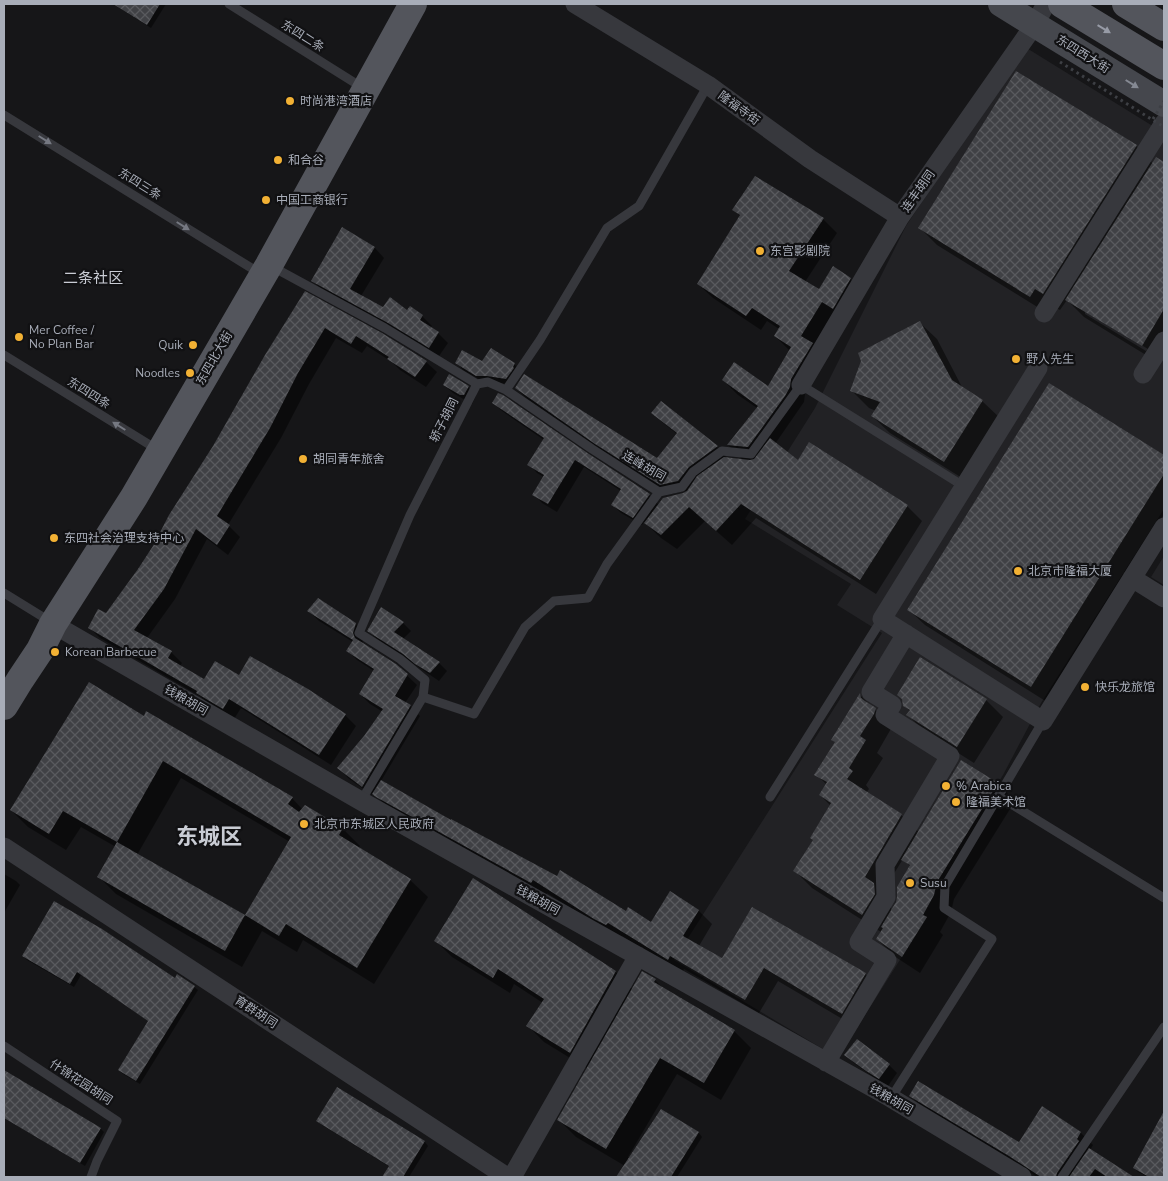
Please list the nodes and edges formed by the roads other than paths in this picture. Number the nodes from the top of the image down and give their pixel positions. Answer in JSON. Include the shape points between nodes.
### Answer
{"nodes":[{"id":1,"x":229,"y":4,"type":"edge"},
{"id":2,"x":413,"y":4,"type":"edge"},
{"id":3,"x":575,"y":4,"type":"edge"},
{"id":4,"x":1001,"y":4,"type":"edge"},
{"id":5,"x":1062,"y":4,"type":"edge"},
{"id":6,"x":1126,"y":4,"type":"edge"},
{"id":7,"x":1041,"y":14,"type":"edge"},
{"id":8,"x":1164,"y":27,"type":"edge"},
{"id":9,"x":1164,"y":66,"type":"edge"},
{"id":10,"x":708,"y":85,"type":"junction"},
{"id":11,"x":365,"y":90,"type":"junction"},
{"id":12,"x":4,"y":115,"type":"edge"},
{"id":13,"x":1162,"y":115,"type":"edge"},
{"id":14,"x":900,"y":217,"type":"junction"},
{"id":15,"x":266,"y":270,"type":"junction"},
{"id":16,"x":1044,"y":313,"type":"dead end"},
{"id":17,"x":1164,"y":341,"type":"edge"},
{"id":18,"x":4,"y":355,"type":"edge"},
{"id":19,"x":1038,"y":368,"type":"dead end"},
{"id":20,"x":1143,"y":374,"type":"dead end"},
{"id":21,"x":476,"y":384,"type":"junction"},
{"id":22,"x":801,"y":385,"type":"junction"},
{"id":23,"x":506,"y":390,"type":"junction"},
{"id":24,"x":160,"y":452,"type":"junction"},
{"id":25,"x":965,"y":487,"type":"junction"},
{"id":26,"x":660,"y":492,"type":"junction"},
{"id":27,"x":1164,"y":527,"type":"edge"},
{"id":28,"x":1132,"y":578,"type":"junction"},
{"id":29,"x":4,"y":593,"type":"edge"},
{"id":30,"x":1164,"y":598,"type":"edge"},
{"id":31,"x":882,"y":619,"type":"junction"},
{"id":32,"x":54,"y":624,"type":"junction"},
{"id":33,"x":906,"y":634,"type":"junction"},
{"id":34,"x":423,"y":697,"type":"junction"},
{"id":35,"x":4,"y":706,"type":"edge"},
{"id":36,"x":1043,"y":721,"type":"junction"},
{"id":37,"x":998,"y":796,"type":"junction"},
{"id":38,"x":770,"y":797,"type":"dead end"},
{"id":39,"x":361,"y":801,"type":"junction"},
{"id":40,"x":4,"y":848,"type":"edge"},
{"id":41,"x":1164,"y":898,"type":"edge"},
{"id":42,"x":638,"y":956,"type":"junction"},
{"id":43,"x":1164,"y":1028,"type":"edge"},
{"id":44,"x":4,"y":1046,"type":"edge"},
{"id":45,"x":826,"y":1062,"type":"junction"},
{"id":46,"x":891,"y":1098,"type":"junction"},
{"id":47,"x":91,"y":1177,"type":"edge"},
{"id":48,"x":507,"y":1177,"type":"edge"},
{"id":49,"x":512,"y":1177,"type":"edge"},
{"id":50,"x":1022,"y":1177,"type":"edge"},
{"id":51,"x":1062,"y":1177,"type":"edge"}],
"edges":[{"from":1,"to":11,"type":"lane","name":"东四二条"},
{"from":2,"to":11,"type":"main road","name":"东四北大街"},
{"from":3,"to":10,"type":"street","name":"隆福寺街"},
{"from":4,"to":7,"type":"street","name":"东四西大街"},
{"from":5,"to":9,"type":"main road","one_way":true},
{"from":6,"to":8,"type":"main road"},
{"from":7,"to":13,"type":"street","name":"东四西大街","one_way":true},
{"from":7,"to":14,"type":"street","name":"连丰胡同"},
{"from":10,"to":14,"type":"street","name":"隆福寺街","via":[[810,159]]},
{"from":10,"to":23,"type":"lane","via":[[639,206],[607,228]]},
{"from":11,"to":15,"type":"main road","name":"东四北大街"},
{"from":12,"to":15,"type":"lane","name":"东四三条","one_way":true},
{"from":13,"to":16,"type":"street"},
{"from":14,"to":22,"type":"street","name":"连丰胡同"},
{"from":15,"to":21,"type":"lane","name":"东四三条","via":[[385,328]]},
{"from":15,"to":24,"type":"main road","name":"东四北大街"},
{"from":17,"to":20,"type":"street"},
{"from":24,"to":18,"type":"lane","name":"东四四条","one_way":true},
{"from":19,"to":25,"type":"street"},
{"from":21,"to":23,"type":"lane","via":[[488,382]]},
{"from":21,"to":34,"type":"lane","name":"轿子胡同","via":[[410,515],[359,633],[425,680]]},
{"from":22,"to":25,"type":"lane"},
{"from":22,"to":26,"type":"lane","name":"连峰胡同","via":[[750,454],[722,451],[693,472],[682,487]]},
{"from":23,"to":26,"type":"lane","name":"连峰胡同"},
{"from":24,"to":32,"type":"main road","name":"东四北大街"},
{"from":25,"to":31,"type":"street"},
{"from":26,"to":34,"type":"lane","via":[[607,564],[588,598],[554,601],[525,627],[474,714]]},
{"from":27,"to":28,"type":"street"},
{"from":28,"to":30,"type":"street"},
{"from":28,"to":36,"type":"street"},
{"from":29,"to":32,"type":"lane"},
{"from":31,"to":33,"type":"street"},
{"from":31,"to":38,"type":"lane"},
{"from":32,"to":35,"type":"main road","name":"东四北大街"},
{"from":32,"to":39,"type":"street","name":"钱粮胡同"},
{"from":33,"to":36,"type":"street"},
{"from":33,"to":45,"type":"street","via":[[871,692],[892,705],[885,716],[950,756],[885,864],[886,897],[859,942],[887,960]]},
{"from":34,"to":39,"type":"lane"},
{"from":36,"to":37,"type":"lane"},
{"from":37,"to":41,"type":"lane"},
{"from":37,"to":46,"type":"lane","via":[[945,886],[944,908],[992,939]]},
{"from":39,"to":42,"type":"street","name":"钱粮胡同"},
{"from":40,"to":48,"type":"street","name":"育群胡同"},
{"from":42,"to":45,"type":"street","name":"钱粮胡同"},
{"from":42,"to":49,"type":"street"},
{"from":43,"to":51,"type":"lane"},
{"from":44,"to":47,"type":"lane","name":"什锦花园胡同","via":[[117,1121]]},
{"from":45,"to":46,"type":"street","name":"钱粮胡同"},
{"from":46,"to":50,"type":"street","name":"钱粮胡同"}]}
